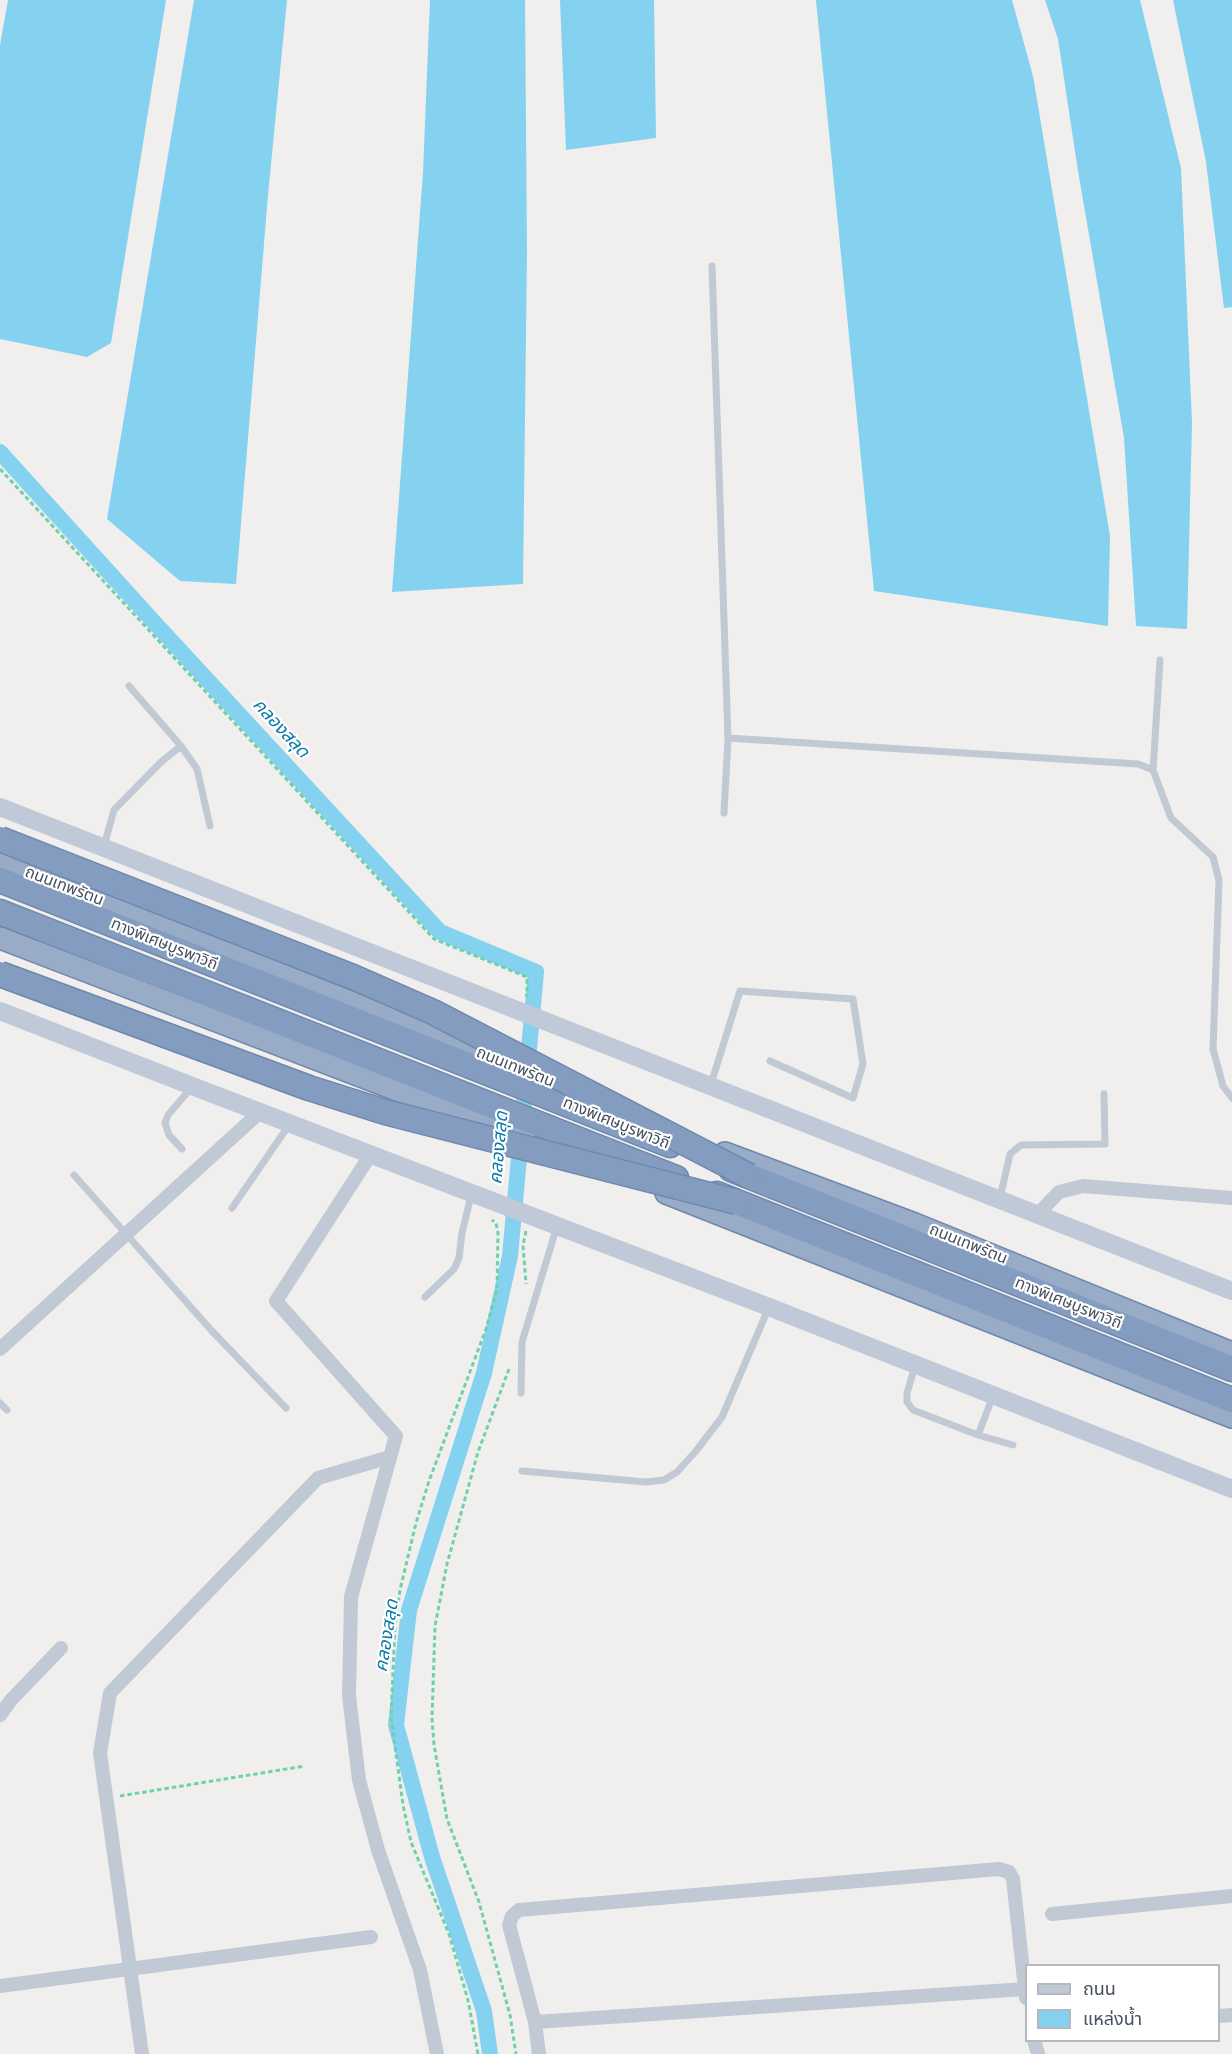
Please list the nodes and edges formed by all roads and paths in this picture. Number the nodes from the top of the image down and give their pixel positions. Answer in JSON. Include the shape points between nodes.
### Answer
{"nodes":[{"id":1,"x":712,"y":266,"type":"dead end"},
{"id":2,"x":0,"y":469,"type":"edge"},
{"id":3,"x":1160,"y":660,"type":"dead end"},
{"id":4,"x":129,"y":686,"type":"dead end"},
{"id":5,"x":728,"y":738,"type":"junction"},
{"id":6,"x":181,"y":746,"type":"junction"},
{"id":7,"x":1153,"y":770,"type":"junction"},
{"id":8,"x":0,"y":807,"type":"edge"},
{"id":9,"x":724,"y":813,"type":"dead end"},
{"id":10,"x":210,"y":826,"type":"dead end"},
{"id":11,"x":0,"y":839,"type":"edge"},
{"id":12,"x":103,"y":848,"type":"junction"},
{"id":13,"x":0,"y":862,"type":"edge"},
{"id":14,"x":0,"y":880,"type":"edge"},
{"id":15,"x":0,"y":912,"type":"edge"},
{"id":16,"x":0,"y":938,"type":"edge"},
{"id":17,"x":0,"y":974,"type":"edge"},
{"id":18,"x":498,"y":1004,"type":"junction"},
{"id":19,"x":0,"y":1011,"type":"edge"},
{"id":20,"x":770,"y":1061,"type":"dead end"},
{"id":21,"x":192,"y":1086,"type":"junction"},
{"id":22,"x":710,"y":1087,"type":"junction"},
{"id":23,"x":1104,"y":1094,"type":"dead end"},
{"id":24,"x":1232,"y":1098,"type":"edge"},
{"id":25,"x":260,"y":1112,"type":"junction"},
{"id":26,"x":291,"y":1123,"type":"junction"},
{"id":27,"x":182,"y":1149,"type":"dead end"},
{"id":28,"x":371,"y":1154,"type":"junction"},
{"id":29,"x":74,"y":1175,"type":"dead end"},
{"id":30,"x":749,"y":1176,"type":"junction"},
{"id":31,"x":472,"y":1193,"type":"junction"},
{"id":32,"x":1232,"y":1198,"type":"edge"},
{"id":33,"x":1000,"y":1200,"type":"junction"},
{"id":34,"x":737,"y":1202,"type":"junction"},
{"id":35,"x":232,"y":1208,"type":"dead end"},
{"id":36,"x":468,"y":1211,"type":"junction"},
{"id":37,"x":1037,"y":1215,"type":"junction"},
{"id":38,"x":532,"y":1217,"type":"junction"},
{"id":39,"x":557,"y":1226,"type":"junction"},
{"id":40,"x":127,"y":1235,"type":"junction"},
{"id":41,"x":526,"y":1286,"type":"dead end"},
{"id":42,"x":1232,"y":1291,"type":"edge"},
{"id":43,"x":425,"y":1297,"type":"dead end"},
{"id":44,"x":769,"y":1307,"type":"junction"},
{"id":45,"x":0,"y":1349,"type":"edge"},
{"id":46,"x":1232,"y":1353,"type":"edge"},
{"id":47,"x":512,"y":1361,"type":"dead end"},
{"id":48,"x":916,"y":1365,"type":"junction"},
{"id":49,"x":1232,"y":1369,"type":"edge"},
{"id":50,"x":521,"y":1393,"type":"dead end"},
{"id":51,"x":993,"y":1396,"type":"junction"},
{"id":52,"x":1232,"y":1400,"type":"edge"},
{"id":53,"x":0,"y":1403,"type":"edge"},
{"id":54,"x":286,"y":1408,"type":"dead end"},
{"id":55,"x":7,"y":1410,"type":"dead end"},
{"id":56,"x":1232,"y":1417,"type":"edge"},
{"id":57,"x":978,"y":1434,"type":"junction"},
{"id":58,"x":1013,"y":1445,"type":"dead end"},
{"id":59,"x":390,"y":1457,"type":"junction"},
{"id":60,"x":522,"y":1471,"type":"dead end"},
{"id":61,"x":1232,"y":1490,"type":"edge"},
{"id":62,"x":61,"y":1648,"type":"dead end"},
{"id":63,"x":0,"y":1715,"type":"edge"},
{"id":64,"x":305,"y":1766,"type":"dead end"},
{"id":65,"x":106,"y":1798,"type":"junction"},
{"id":66,"x":1232,"y":1896,"type":"edge"},
{"id":67,"x":1052,"y":1914,"type":"dead end"},
{"id":68,"x":371,"y":1938,"type":"dead end"},
{"id":69,"x":130,"y":1968,"type":"junction"},
{"id":70,"x":1025,"y":1985,"type":"edge"},
{"id":71,"x":0,"y":1986,"type":"edge"},
{"id":72,"x":1025,"y":1993,"type":"edge"},
{"id":73,"x":535,"y":2022,"type":"junction"},
{"id":74,"x":142,"y":2054,"type":"edge"},
{"id":75,"x":437,"y":2054,"type":"edge"},
{"id":76,"x":478,"y":2054,"type":"edge"},
{"id":77,"x":516,"y":2054,"type":"edge"},
{"id":78,"x":539,"y":2054,"type":"edge"}],
"edges":[{"from":1,"to":5,"type":"lane"},
{"from":2,"to":18,"type":"path","via":[[434,939],[527,977],[527,995]]},
{"from":3,"to":7,"type":"lane"},
{"from":4,"to":6,"type":"lane"},
{"from":5,"to":7,"type":"lane","via":[[1138,764]]},
{"from":5,"to":9,"type":"lane"},
{"from":6,"to":10,"type":"lane","via":[[197,769]]},
{"from":6,"to":12,"type":"lane","via":[[114,810]]},
{"from":7,"to":24,"type":"lane","via":[[1171,818],[1213,857],[1219,880],[1213,1048],[1223,1086]]},
{"from":8,"to":12,"type":"main road"},
{"from":11,"to":30,"type":"highway","bridge":true,"via":[[354,977],[433,1012]]},
{"from":12,"to":18,"type":"main road"},
{"from":13,"to":46,"type":"highway","name":"ถนนเทพรัตน"},
{"from":14,"to":30,"type":"highway","name":"ทางพิเศษบูรพาวิถี","bridge":true},
{"from":15,"to":34,"type":"highway","name":"ทางพิเศษบูรพาวิถี","bridge":true},
{"from":16,"to":56,"type":"highway","via":[[720,1214]]},
{"from":17,"to":34,"type":"highway","bridge":true,"via":[[309,1088],[385,1112]]},
{"from":18,"to":22,"type":"main road"},
{"from":19,"to":21,"type":"main road"},
{"from":20,"to":22,"type":"lane","via":[[853,1098],[863,1064],[852,999],[740,991]]},
{"from":21,"to":25,"type":"main road"},
{"from":21,"to":27,"type":"lane","via":[[165,1123],[169,1135]]},
{"from":22,"to":33,"type":"main road"},
{"from":23,"to":33,"type":"lane","via":[[1105,1144],[1021,1145],[1010,1154]]},
{"from":25,"to":26,"type":"main road"},
{"from":25,"to":40,"type":"street"},
{"from":26,"to":28,"type":"main road"},
{"from":26,"to":35,"type":"lane"},
{"from":28,"to":31,"type":"main road"},
{"from":28,"to":59,"type":"street","via":[[276,1301],[396,1436]]},
{"from":29,"to":40,"type":"lane"},
{"from":30,"to":49,"type":"highway","name":"ทางพิเศษบูรพาวิถี"},
{"from":31,"to":36,"type":"lane"},
{"from":31,"to":38,"type":"main road"},
{"from":32,"to":37,"type":"street","via":[[1083,1186],[1059,1192]]},
{"from":33,"to":37,"type":"main road"},
{"from":34,"to":52,"type":"highway","name":"ทางพิเศษบูรพาวิถี"},
{"from":36,"to":43,"type":"lane","via":[[454,1269]]},
{"from":36,"to":76,"type":"path","via":[[496,1223],[497,1289],[416,1523],[395,1626],[391,1718],[411,1842],[453,1945]]},
{"from":37,"to":42,"type":"main road"},
{"from":38,"to":39,"type":"main road"},
{"from":38,"to":41,"type":"path","via":[[523,1245]]},
{"from":39,"to":44,"type":"main road"},
{"from":39,"to":50,"type":"lane","via":[[522,1342]]},
{"from":40,"to":45,"type":"street"},
{"from":40,"to":54,"type":"lane"},
{"from":44,"to":48,"type":"main road"},
{"from":44,"to":60,"type":"lane","via":[[722,1417],[677,1472],[664,1480],[646,1482]]},
{"from":47,"to":77,"type":"path","via":[[478,1452],[447,1564],[435,1626],[432,1719],[447,1819],[479,1902],[510,2015]]},
{"from":48,"to":51,"type":"main road"},
{"from":48,"to":57,"type":"lane","via":[[907,1393],[913,1410]]},
{"from":51,"to":57,"type":"lane"},
{"from":51,"to":61,"type":"main road"},
{"from":53,"to":55,"type":"lane"},
{"from":57,"to":58,"type":"lane"},
{"from":59,"to":65,"type":"street","via":[[318,1478],[110,1693],[100,1753]]},
{"from":59,"to":75,"type":"street","via":[[351,1597],[349,1696],[359,1780],[378,1850],[420,1970]]},
{"from":62,"to":63,"type":"street"},
{"from":64,"to":65,"type":"path"},
{"from":65,"to":69,"type":"street"},
{"from":66,"to":67,"type":"street"},
{"from":68,"to":69,"type":"street"},
{"from":69,"to":71,"type":"street"},
{"from":69,"to":74,"type":"street"},
{"from":70,"to":73,"type":"street","via":[[1012,1879],[1009,1872],[999,1869],[519,1910],[509,1925]]},
{"from":72,"to":73,"type":"street"},
{"from":73,"to":78,"type":"street"}]}
